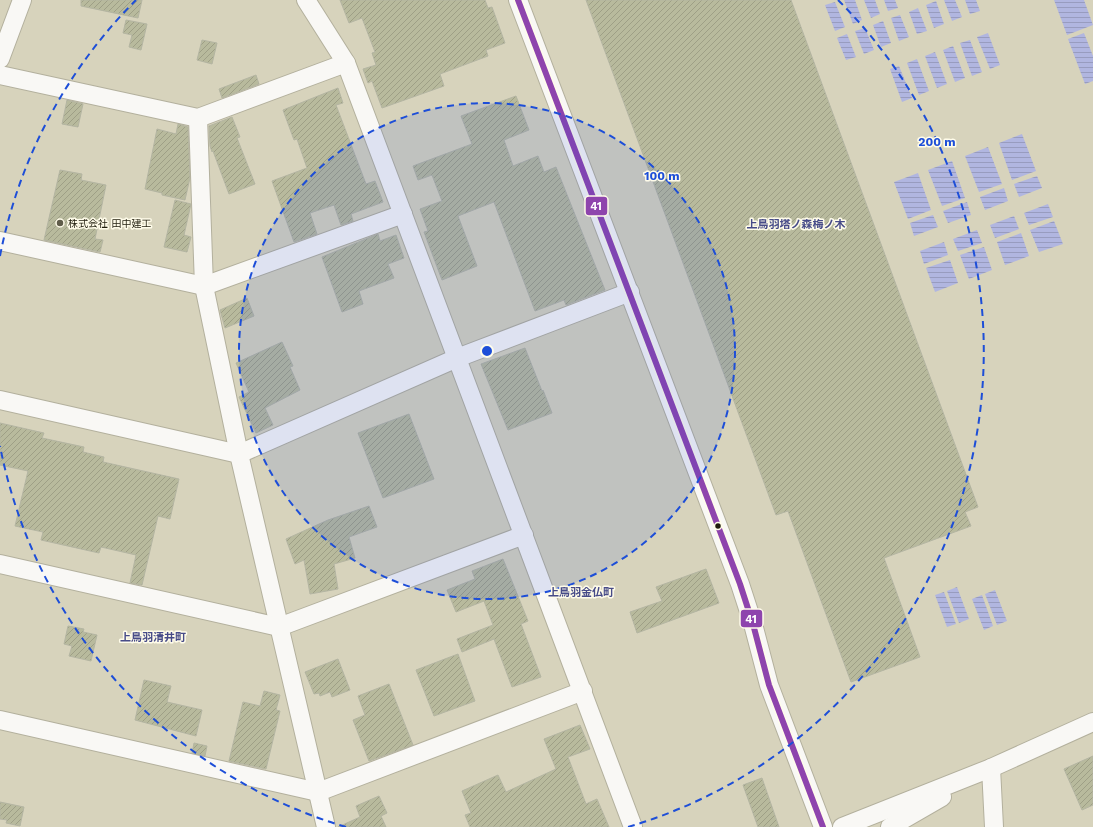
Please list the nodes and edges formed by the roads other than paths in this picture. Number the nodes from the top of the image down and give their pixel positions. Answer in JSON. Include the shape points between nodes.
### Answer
{"nodes":[{"id":1,"x":22,"y":0,"type":"edge"},
{"id":2,"x":306,"y":0,"type":"edge"},
{"id":3,"x":518,"y":0,"type":"edge"},
{"id":4,"x":0,"y":59,"type":"edge"},
{"id":5,"x":346,"y":63,"type":"junction"},
{"id":6,"x":0,"y":75,"type":"edge"},
{"id":7,"x":198,"y":118,"type":"junction"},
{"id":8,"x":403,"y":214,"type":"junction"},
{"id":9,"x":0,"y":241,"type":"edge"},
{"id":10,"x":204,"y":286,"type":"junction"},
{"id":11,"x":630,"y":292,"type":"junction"},
{"id":12,"x":457,"y":358,"type":"junction"},
{"id":13,"x":0,"y":400,"type":"edge"},
{"id":14,"x":239,"y":454,"type":"junction"},
{"id":15,"x":524,"y":535,"type":"junction"},
{"id":16,"x":0,"y":564,"type":"edge"},
{"id":17,"x":279,"y":627,"type":"junction"},
{"id":18,"x":583,"y":691,"type":"junction"},
{"id":19,"x":0,"y":720,"type":"edge"},
{"id":20,"x":1093,"y":722,"type":"edge"},
{"id":21,"x":990,"y":768,"type":"junction"},
{"id":22,"x":318,"y":792,"type":"junction"},
{"id":23,"x":326,"y":827,"type":"edge"},
{"id":24,"x":634,"y":827,"type":"edge"},
{"id":25,"x":823,"y":827,"type":"edge"},
{"id":26,"x":842,"y":827,"type":"edge"},
{"id":27,"x":890,"y":827,"type":"edge"},
{"id":28,"x":994,"y":827,"type":"edge"}],
"edges":[{"from":1,"to":4,"type":"street"},
{"from":2,"to":5,"type":"street"},
{"from":3,"to":11,"type":"street"},
{"from":5,"to":7,"type":"street"},
{"from":5,"to":8,"type":"street"},
{"from":6,"to":7,"type":"street"},
{"from":7,"to":10,"type":"street"},
{"from":8,"to":10,"type":"street"},
{"from":8,"to":12,"type":"street"},
{"from":9,"to":10,"type":"street"},
{"from":10,"to":14,"type":"street"},
{"from":11,"to":12,"type":"street"},
{"from":11,"to":25,"type":"street","via":[[740,584],[769,685]]},
{"from":12,"to":14,"type":"street"},
{"from":12,"to":15,"type":"street"},
{"from":13,"to":14,"type":"street"},
{"from":14,"to":17,"type":"street"},
{"from":15,"to":17,"type":"street"},
{"from":15,"to":18,"type":"street"},
{"from":16,"to":17,"type":"street"},
{"from":17,"to":22,"type":"street"},
{"from":18,"to":22,"type":"street"},
{"from":18,"to":24,"type":"street"},
{"from":19,"to":22,"type":"street"},
{"from":20,"to":21,"type":"street"},
{"from":21,"to":26,"type":"street"},
{"from":21,"to":27,"type":"street"},
{"from":21,"to":28,"type":"street"},
{"from":22,"to":23,"type":"street"}]}
